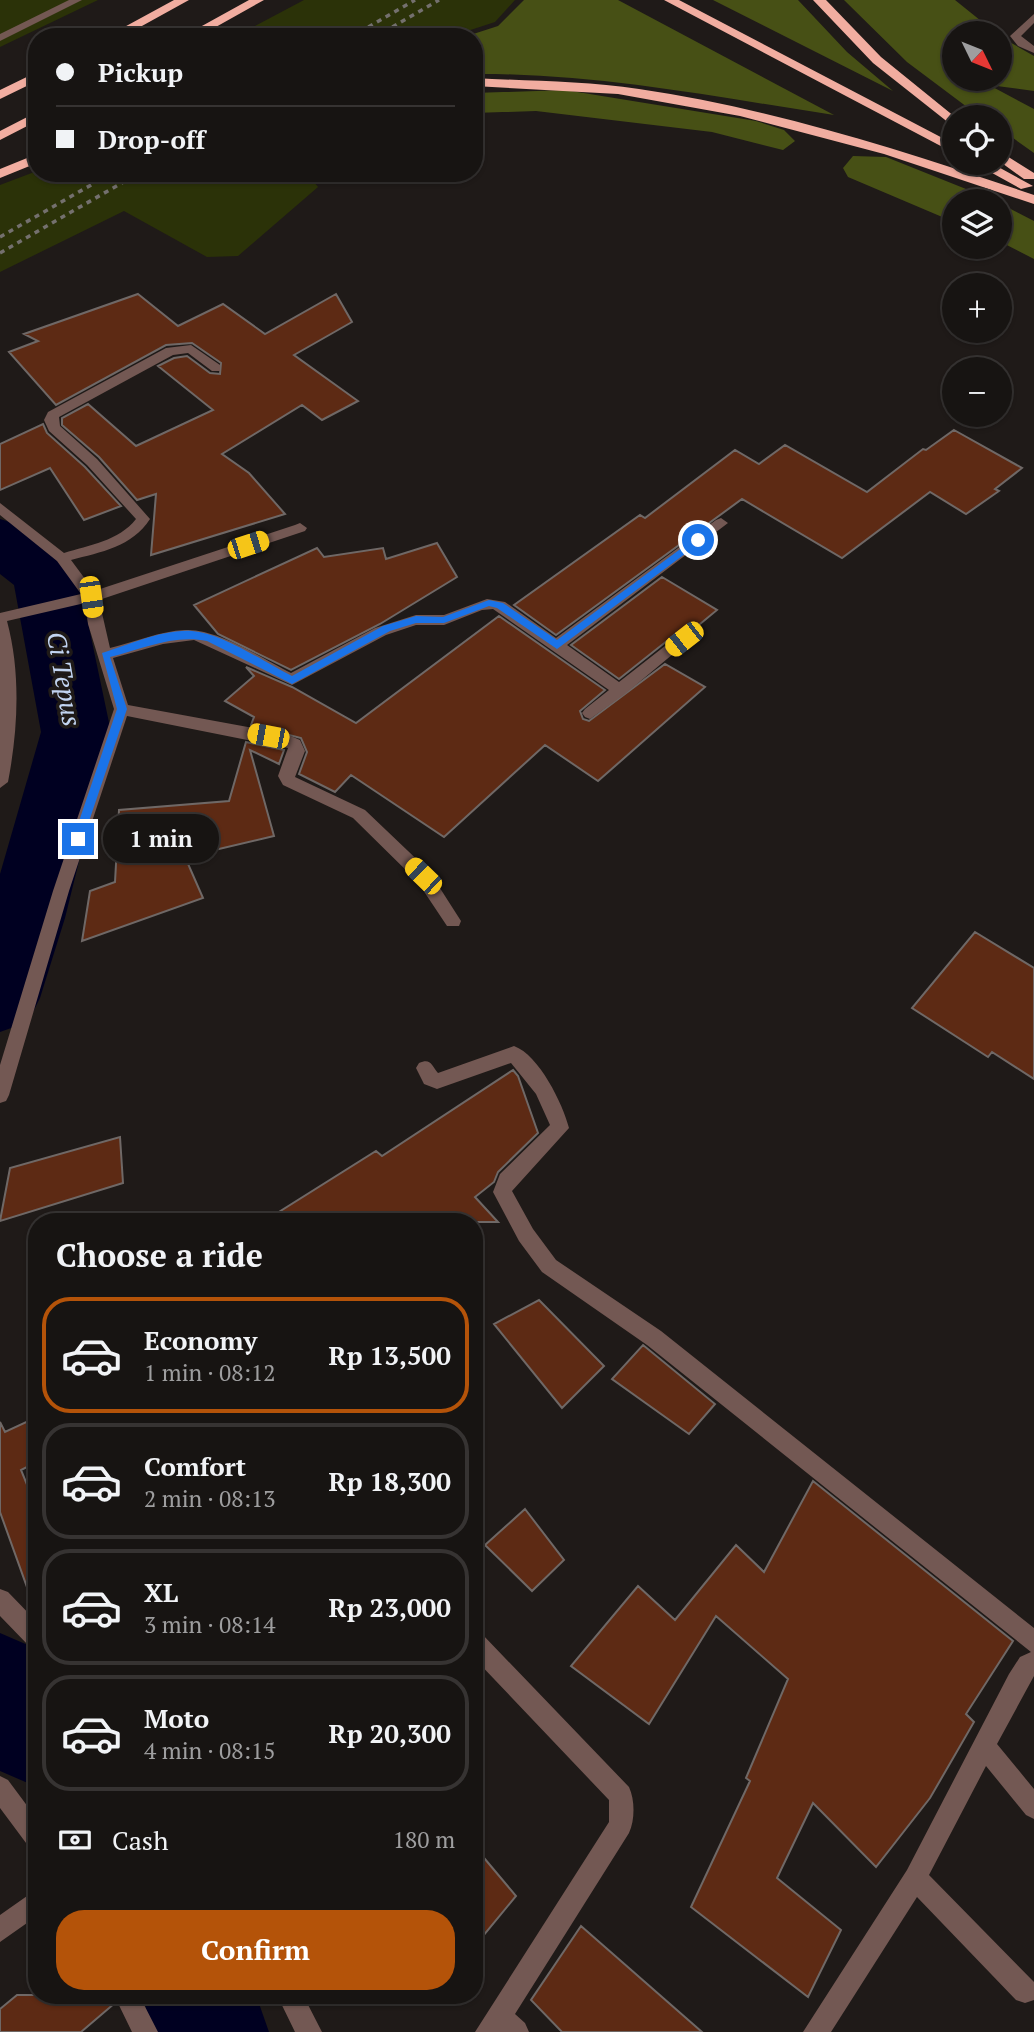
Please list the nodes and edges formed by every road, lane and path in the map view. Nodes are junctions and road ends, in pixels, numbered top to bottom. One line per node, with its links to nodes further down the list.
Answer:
1 (77, 0): 9 (street)
2 (183, 0): 7 (highway)
3 (258, 0): 8 (highway)
4 (670, 0): 17 (highway)
5 (819, 0): 14 (highway)
6 (1034, 17): 10 (street)
7 (129, 28)
8 (205, 28)
9 (0, 38)
10 (1034, 50)
11 (28, 81): 13 (highway)
12 (483, 82): 24 (highway)
13 (0, 95)
14 (942, 113)
15 (28, 121): 16 (highway)
16 (0, 136)
17 (942, 143)
18 (28, 162): 20 (highway)
19 (1012, 164): 22 (highway)
20 (0, 174)
21 (1005, 175): 23 (highway)
22 (1034, 179)
23 (1034, 190)
24 (1034, 201)
25 (216, 368): 29 (street)
26 (0, 508): 29 (street)
27 (721, 523): 33 (street)
28 (300, 528): 30 (street)
29 (62, 558): 30 (street)
30 (87, 598): 31 (street); 34 (street)
31 (1, 626): 38 (street)
32 (684, 639): 35 (street)
33 (557, 645): 34 (street); 35 (street)
34 (105, 655): 36 (street)
35 (620, 690): 37 (street)
36 (122, 709): 40 (street); 42 (street)
37 (590, 713)
38 (4, 752): 39 (street)
39 (0, 782)
40 (453, 921)
41 (425, 1068): 45 (street)
42 (0, 1095)
43 (0, 1600): 44 (street)
44 (28, 1628)
45 (1034, 1642)
46 (483, 1652): 58 (street)
47 (1034, 1662): 48 (street)
48 (984, 1746): 50 (street); 52 (street)
49 (0, 1788): 51 (street)
50 (1034, 1807)
51 (28, 1827)
52 (915, 1878): 55 (street); 61 (street)
53 (28, 1908): 54 (street)
54 (0, 1930)
55 (1026, 1991)
56 (131, 2004): 59 (street)
57 (294, 2004): 60 (street)
58 (501, 2027)
59 (145, 2032)
60 (309, 2032)
61 (816, 2032)

